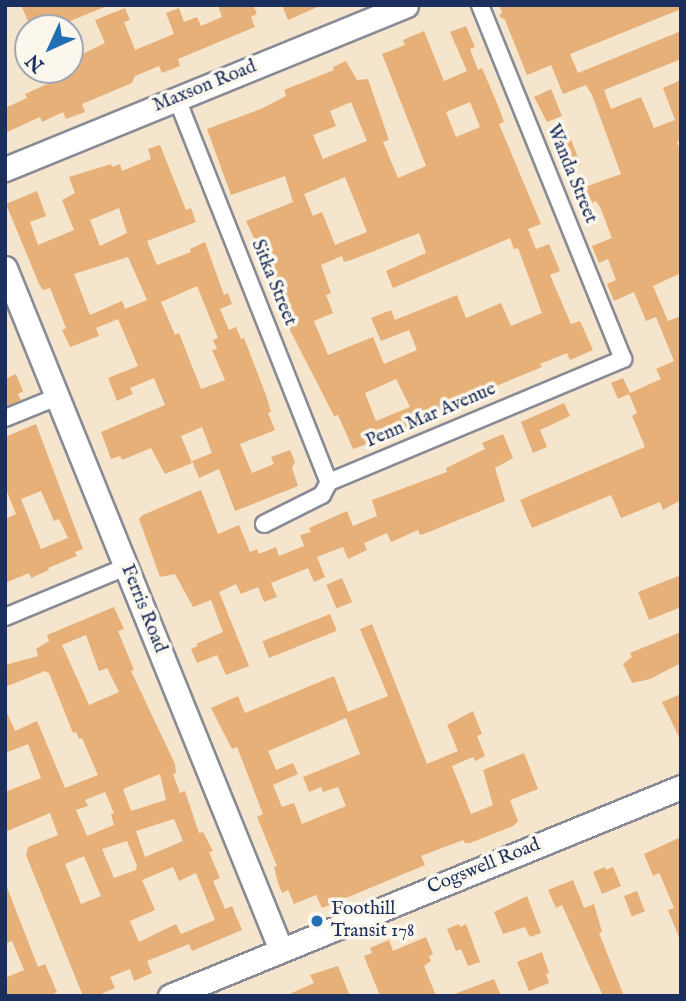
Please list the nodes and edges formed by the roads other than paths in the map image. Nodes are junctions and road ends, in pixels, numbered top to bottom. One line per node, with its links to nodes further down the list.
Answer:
1 (405, 5): 3 (street, Maxson Road)
2 (480, 5): 6 (street, Wanda Street)
3 (177, 99): 4 (street, Maxson Road); 9 (street, Sitka Street)
4 (5, 169)
5 (5, 268): 7 (street, Ferris Road)
6 (623, 359): 9 (street, Penn Mar Avenue)
7 (57, 397): 8 (street); 11 (street, Ferris Road)
8 (5, 418)
9 (330, 482): 10 (street, Penn Mar Avenue)
10 (264, 524)
11 (126, 567): 12 (street); 14 (street, Ferris Road)
12 (5, 617)
13 (681, 787): 14 (street, Cogswell Road)
14 (281, 950): 15 (street, Cogswell Road)
15 (180, 994)

